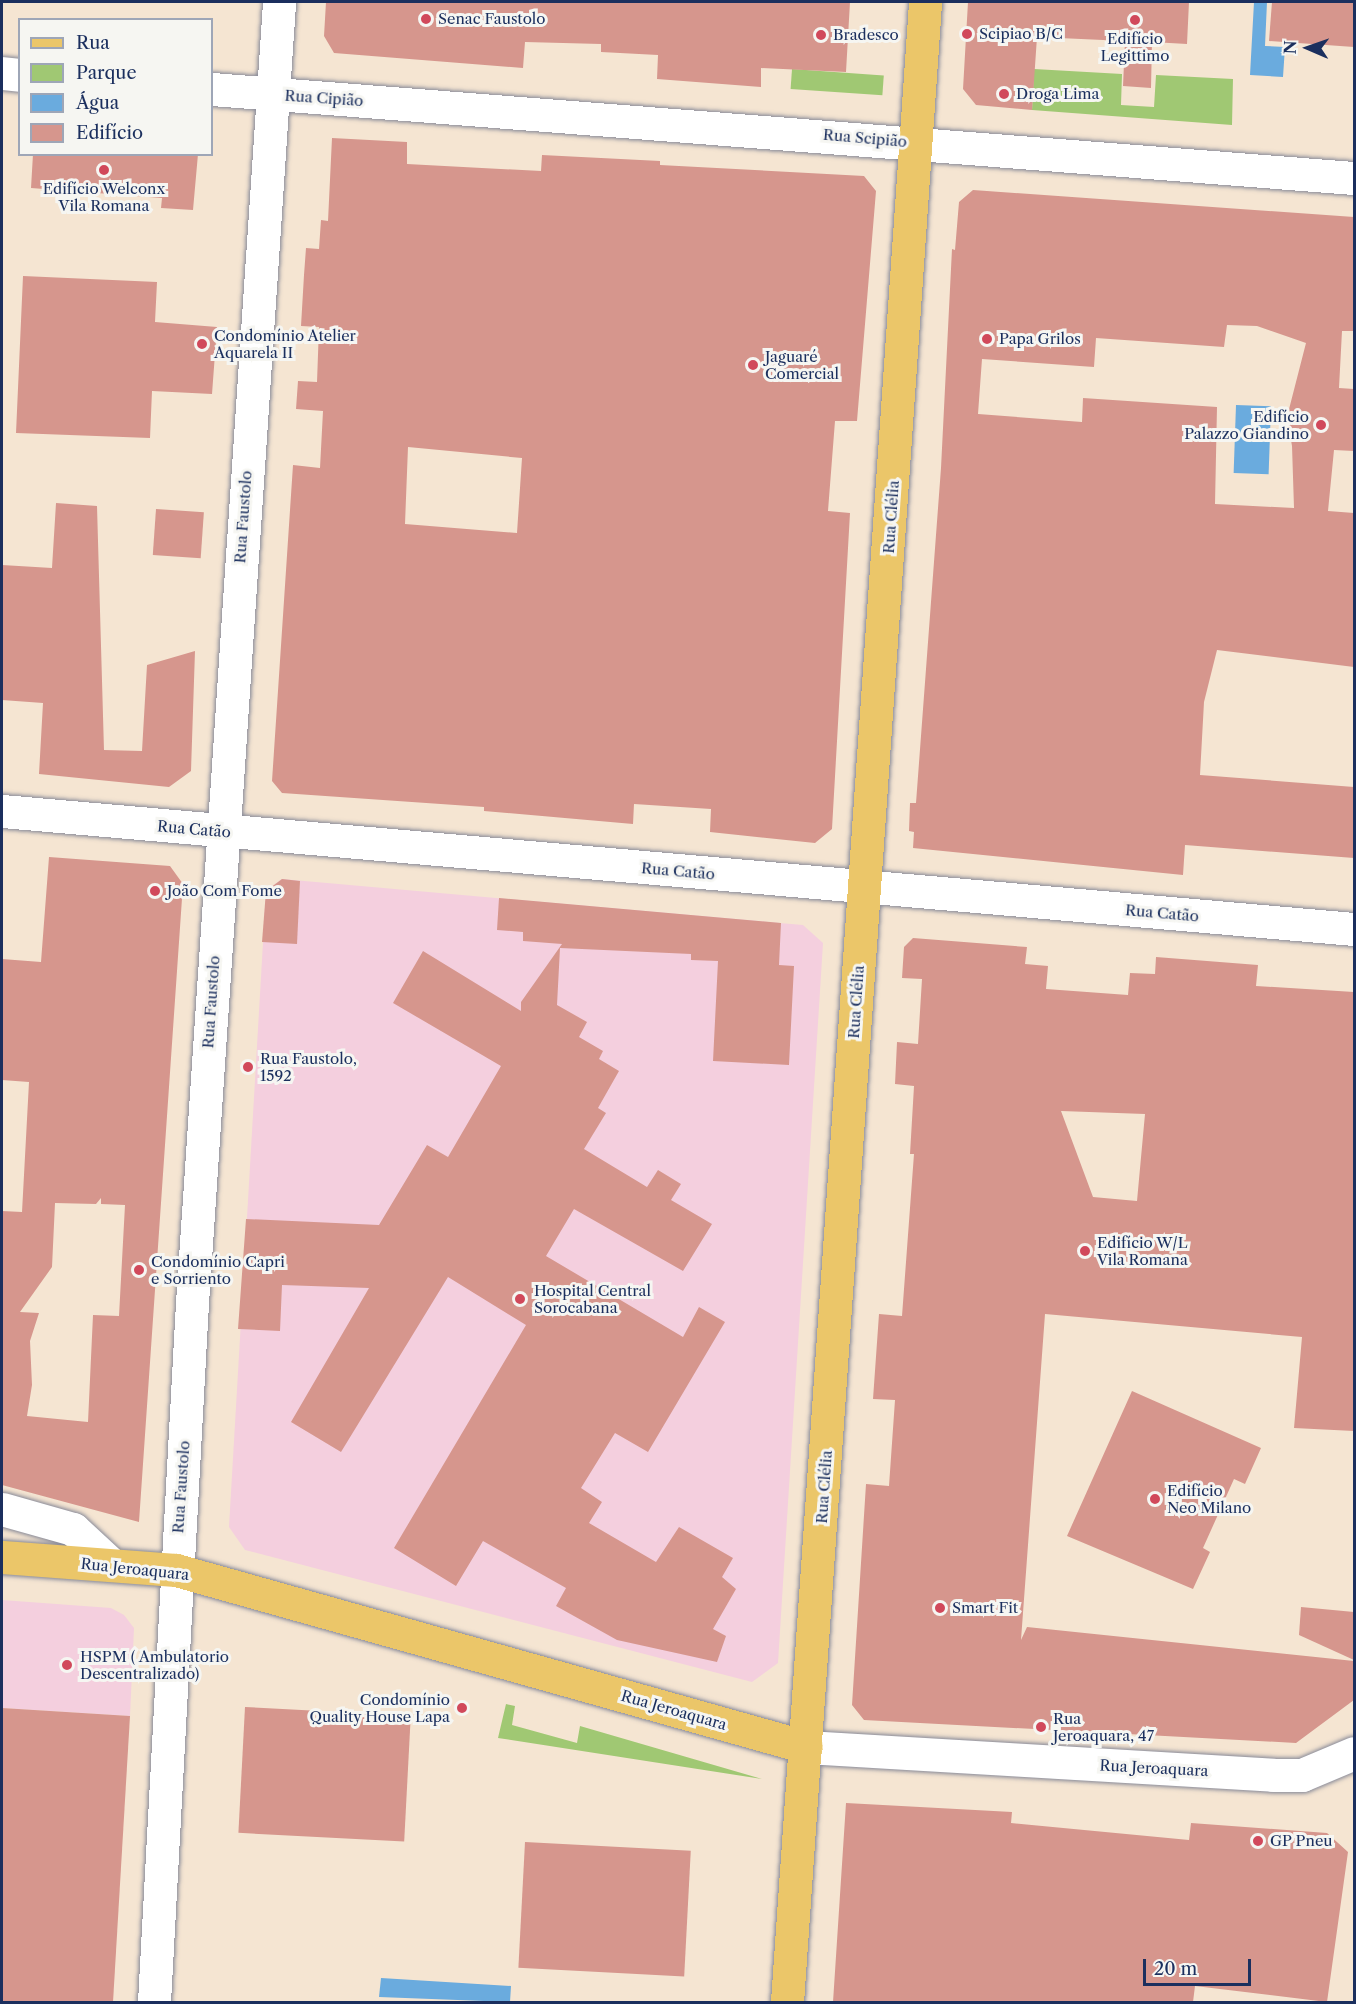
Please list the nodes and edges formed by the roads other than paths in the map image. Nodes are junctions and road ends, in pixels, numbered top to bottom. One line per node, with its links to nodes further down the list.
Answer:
1 (279, 2): 6 (street, Rua Faustolo)
2 (925, 2): 8 (main road, Rua Clélia)
3 (2, 73): 4 (street)
4 (18, 75)
5 (213, 89): 6 (street)
6 (273, 94): 7 (street, Rua Cipião); 11 (street, Rua Faustolo)
7 (375, 101): 8 (street, Rua Scipião)
8 (918, 142): 9 (street, Rua Scipião); 12 (main road, Rua Clélia)
9 (1354, 178)
10 (2, 811): 11 (street, Rua Catão)
11 (222, 832): 12 (street, Rua Catão); 17 (street, Rua Faustolo)
12 (864, 887): 13 (street, Rua Catão); 18 (main road, Rua Clélia)
13 (1354, 929)
14 (2, 1509): 16 (street)
15 (6, 1555): 16 (main road, Rua Jeroaquara)
16 (112, 1565): 17 (main road, Rua Jeroaquara)
17 (176, 1570): 18 (main road, Rua Jeroaquara); 20 (street, Rua Faustolo)
18 (806, 1748): 19 (street, Rua Jeroaquara); 21 (main road, Rua Clélia)
19 (1354, 1753)
20 (154, 2002)
21 (787, 2002)

